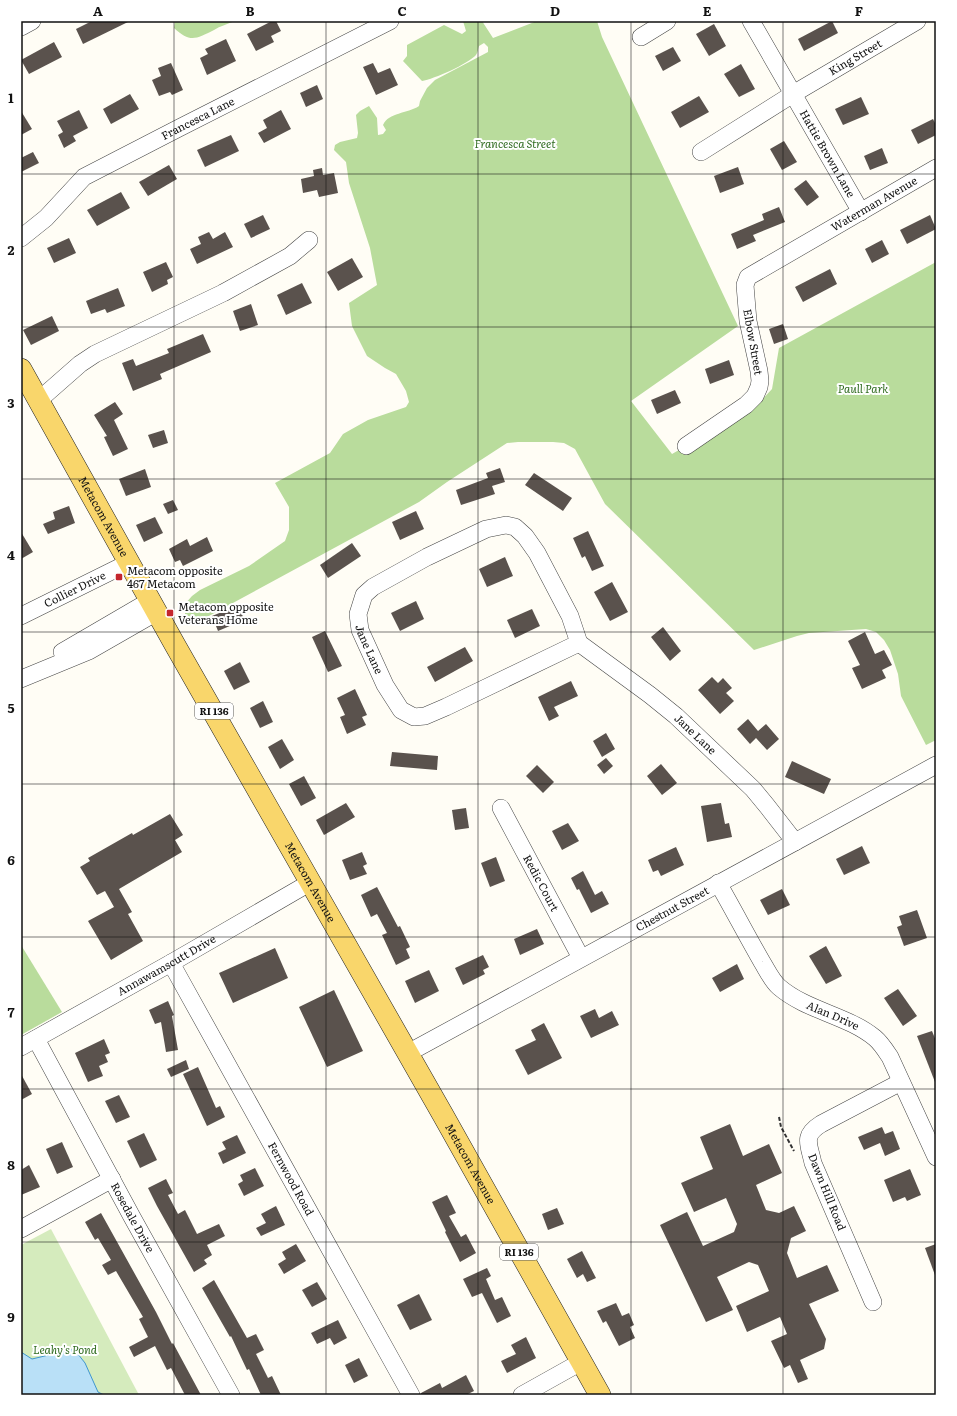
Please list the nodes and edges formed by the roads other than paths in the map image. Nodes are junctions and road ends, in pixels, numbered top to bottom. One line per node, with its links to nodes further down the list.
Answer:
1 (32, 21): 6 (street)
2 (390, 21): 12 (street, Francesca Lane)
3 (667, 21): 7 (street)
4 (751, 21): 8 (street, Hattie Brown Lane)
5 (917, 21): 8 (street, King Street)
6 (21, 27)
7 (641, 37)
8 (793, 94): 9 (street); 11 (street, Hattie Brown Lane)
9 (701, 152)
10 (936, 168): 11 (street, Waterman Avenue)
11 (861, 212): 14 (street, Waterman Avenue)
12 (21, 238)
13 (309, 240): 16 (street)
14 (812, 240): 17 (street, Elbow Street)
15 (21, 369): 16 (main road, Metacom Avenue / RI 136)
16 (39, 400): 18 (main road, Metacom Avenue / RI 136)
17 (686, 446)
18 (130, 562): 19 (main road, Metacom Avenue / RI 136); 20 (street, Collier Drive)
19 (154, 605): 22 (street); 23 (street); 27 (main road, Metacom Avenue / RI 136)
20 (21, 616)
21 (579, 643): 21 (street, Jane Lane); 26 (street, Jane Lane)
22 (21, 676)
23 (21, 680)
24 (936, 765): 26 (street, Chestnut Street)
25 (501, 808): 29 (street, Redic Court)
26 (795, 842): 28 (street, Chestnut Street)
27 (311, 882): 30 (street, Annawamscutt Drive); 33 (main road, Metacom Avenue / RI 136)
28 (718, 883): 29 (street, Chestnut Street); 34 (street, Alan Drive)
29 (581, 958): 33 (street, Chestnut Street)
30 (171, 963): 31 (street, Annawamscutt Drive); 41 (street, Fernwood Road)
31 (36, 1039): 32 (street, Annawamscutt Drive); 36 (street, Rosedale Drive)
32 (21, 1047)
33 (408, 1053): 39 (main road, Metacom Avenue / RI 136)
34 (901, 1082): 35 (street, Alan Drive); 38 (street, Dawn Hill Road)
35 (936, 1157)
36 (112, 1179): 37 (street); 40 (street, Rosedale Drive)
37 (21, 1228)
38 (873, 1302)
39 (581, 1362): 42 (street); 43 (main road, Metacom Avenue / RI 136)
40 (231, 1395)
41 (411, 1395)
42 (522, 1395)
43 (600, 1395)

